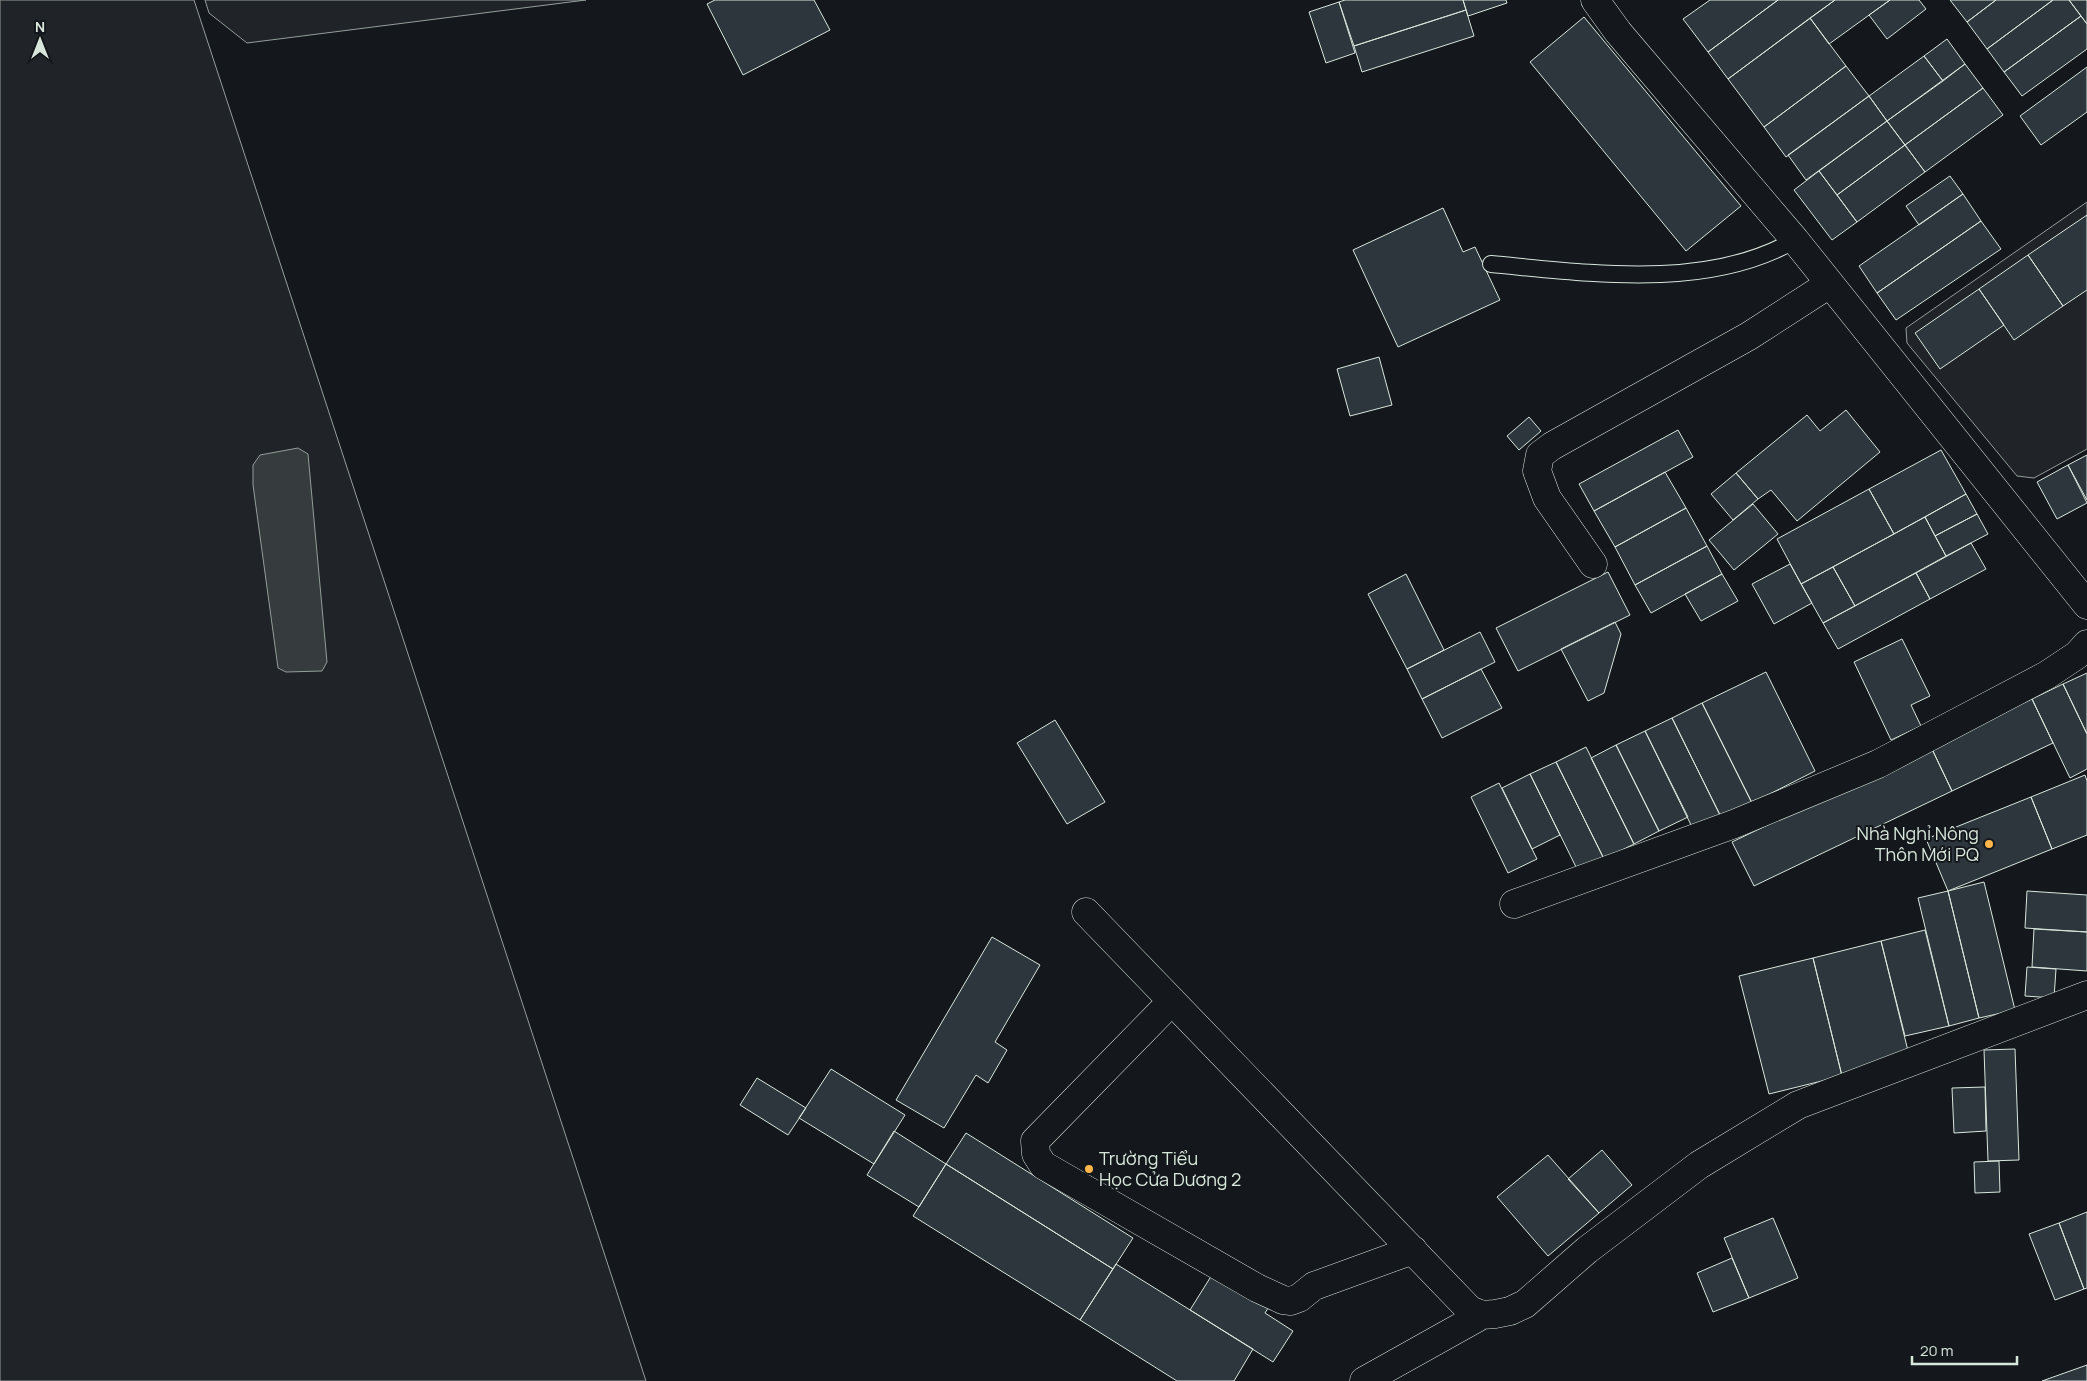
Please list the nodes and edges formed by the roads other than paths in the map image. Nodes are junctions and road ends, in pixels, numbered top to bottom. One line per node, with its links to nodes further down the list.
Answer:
1 (1595, 0): 2 (street)
2 (1795, 240): 3 (lane); 4 (street)
3 (1491, 264)
4 (1828, 285): 5 (street); 6 (street)
5 (1593, 564)
6 (2087, 605)
7 (2087, 644): 8 (street)
8 (1514, 904)
9 (1086, 912): 11 (street)
10 (2087, 995): 13 (street)
11 (1172, 1001): 12 (street); 12 (street)
12 (1413, 1250): 13 (street)
13 (1482, 1315): 14 (street)
14 (1364, 1381)

